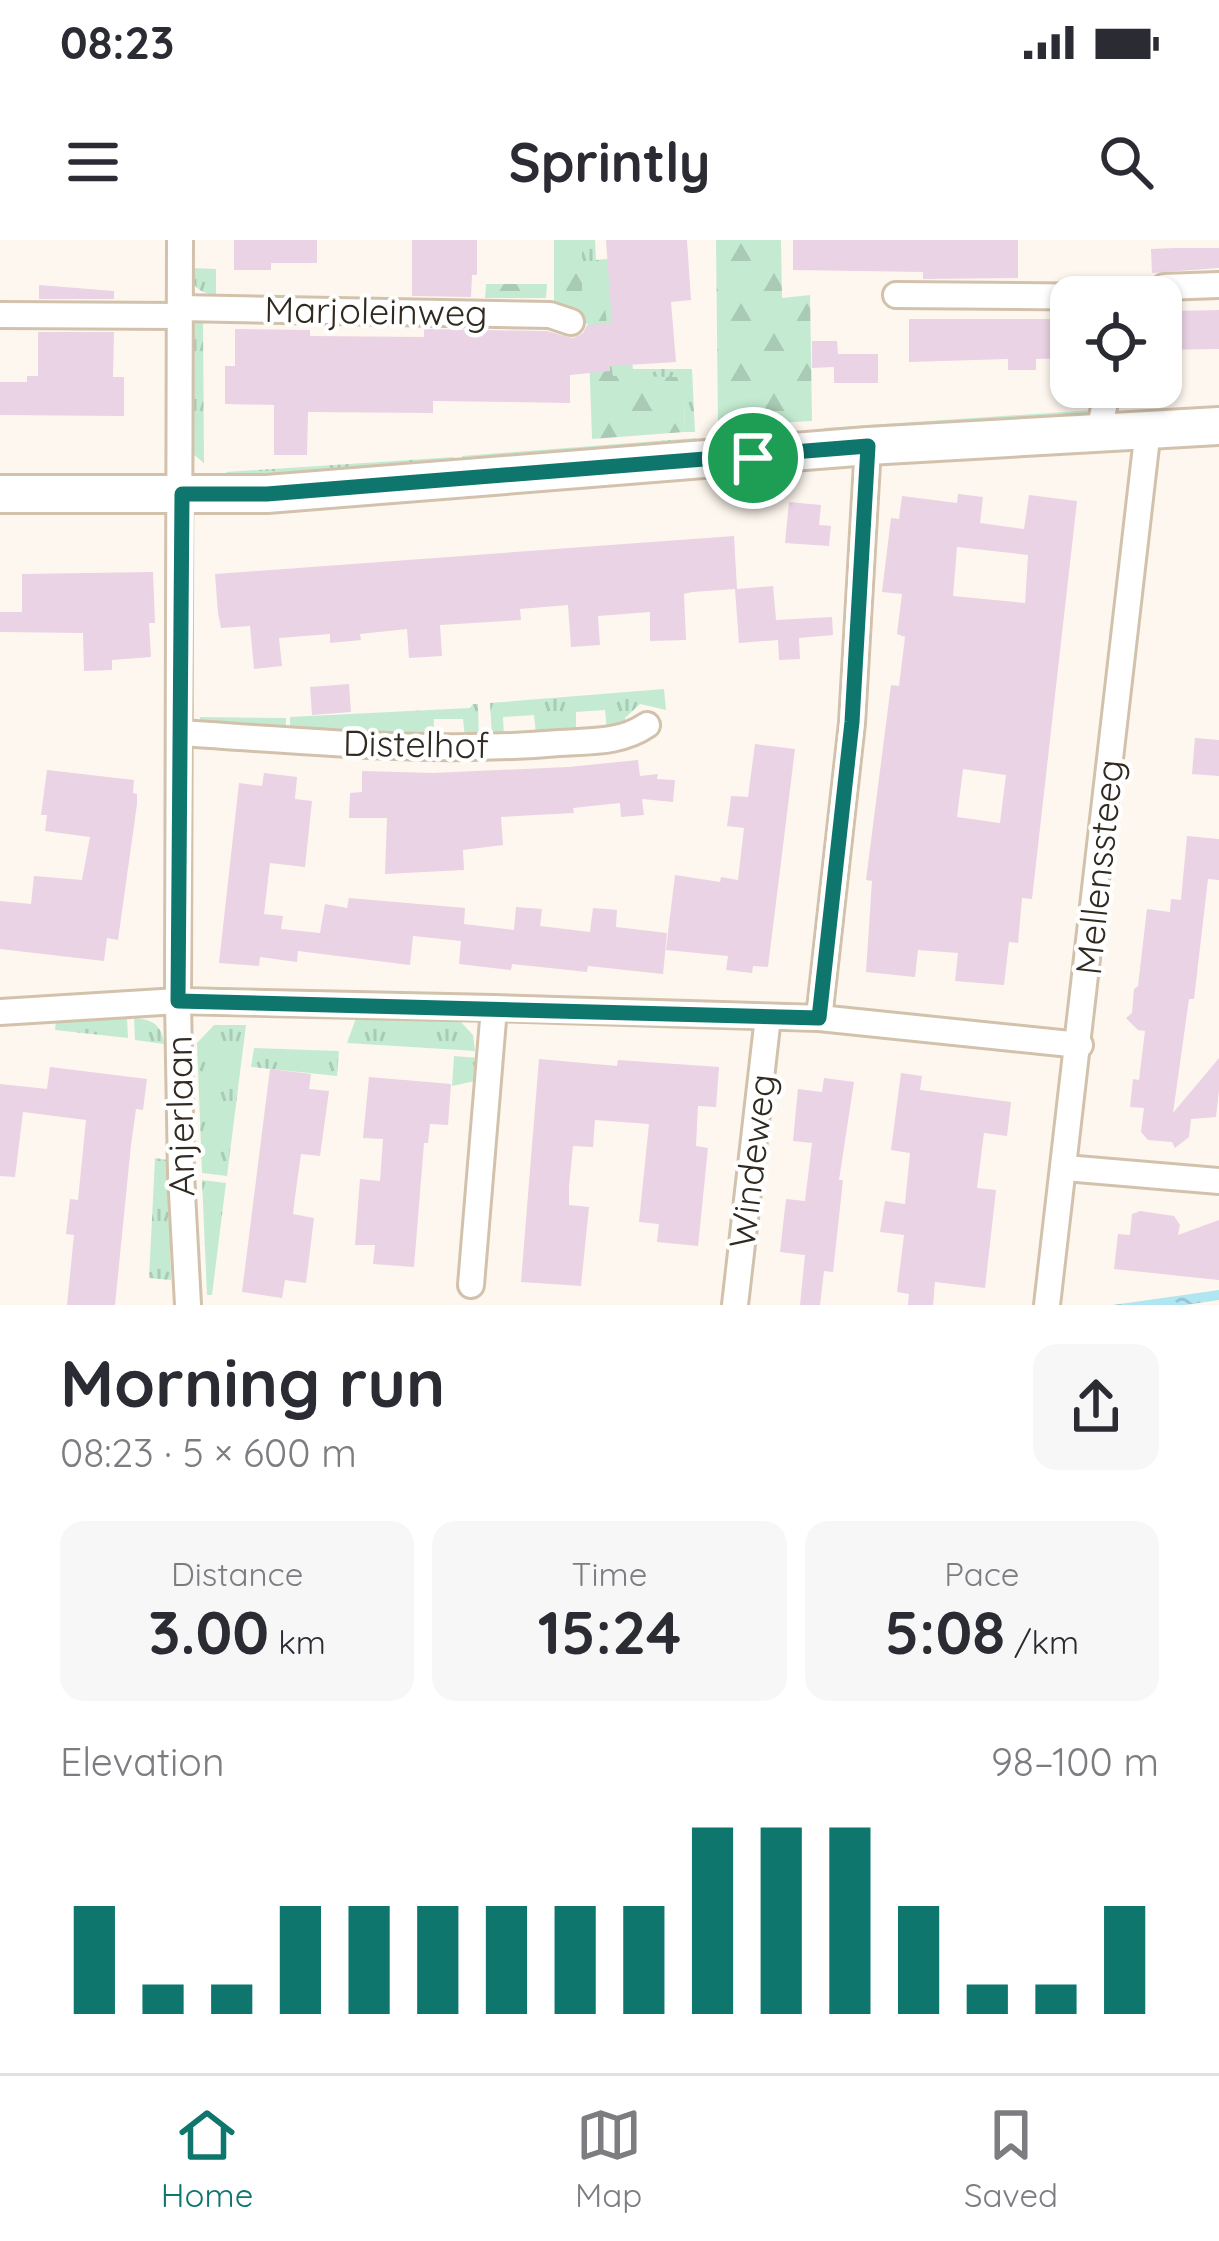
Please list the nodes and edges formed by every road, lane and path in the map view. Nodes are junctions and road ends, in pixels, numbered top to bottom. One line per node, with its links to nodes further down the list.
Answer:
1 (180, 240): 6 (street, Anjerlaan)
2 (1219, 285): 3 (street)
3 (1182, 286)
4 (896, 295): 5 (street)
5 (1050, 296)
6 (179, 312): 7 (street, Marjoleinweg); 8 (street, Marjoleinweg); 15 (street, Anjerlaan)
7 (0, 315)
8 (572, 322)
9 (1104, 408): 12 (street)
10 (1219, 426): 11 (street)
11 (1148, 429): 12 (street); 23 (street, Mellenssteeg)
12 (1099, 432): 13 (street)
13 (868, 446): 15 (street); 22 (street)
14 (0, 494): 15 (street)
15 (182, 494): 17 (street, Anjerlaan)
16 (647, 725): 17 (street, Distelhof)
17 (180, 733): 18 (street, Anjerlaan)
18 (178, 1001): 19 (street); 20 (street); 28 (street, Anjerlaan)
19 (494, 1008): 21 (street); 26 (street)
20 (0, 1012)
21 (768, 1017): 22 (street); 27 (street, Windeweg)
22 (819, 1018): 23 (street)
23 (1080, 1045): 24 (street, Mellenssteeg)
24 (1064, 1168): 25 (street); 29 (street, Mellenssteeg)
25 (1219, 1180)
26 (471, 1285)
27 (735, 1303)
28 (188, 1305)
29 (1047, 1305)

